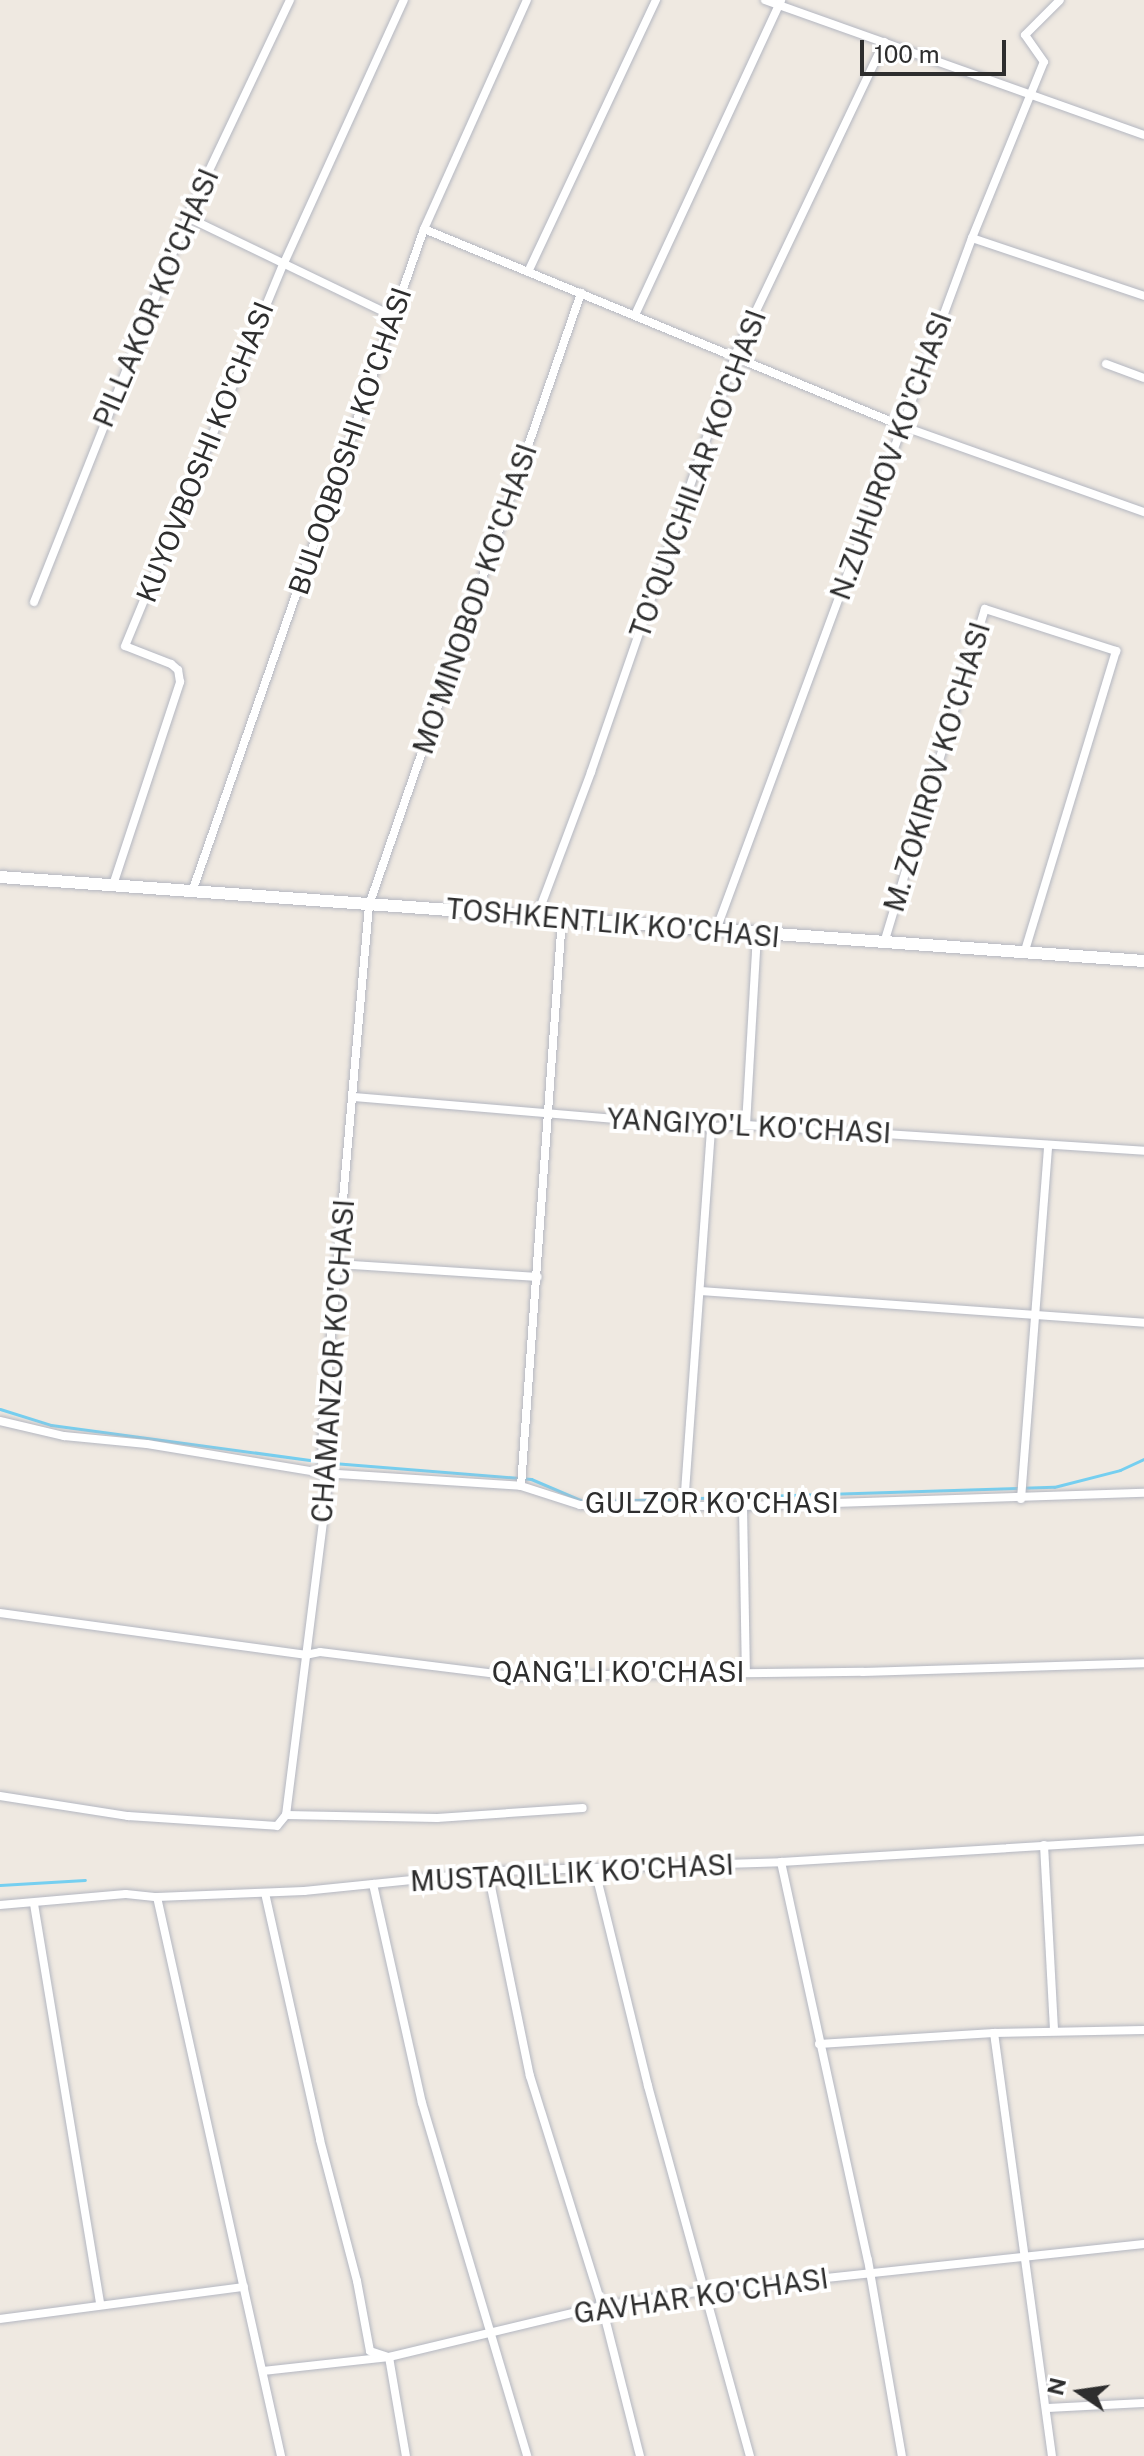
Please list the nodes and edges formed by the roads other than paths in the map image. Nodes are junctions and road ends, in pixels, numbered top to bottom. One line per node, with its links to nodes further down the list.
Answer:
1 (290, 0): 11 (street, PILLAKOR KO'CHASI)
2 (404, 0): 14 (street, KUYOVBOSHI KO'CHASI)
3 (527, 0): 12 (street, BULOQBOSHI KO'CHASI)
4 (656, 0): 15 (street)
5 (765, 0): 7 (street)
6 (1060, 0): 9 (street, N.ZUHUROV KO'CHASI)
7 (780, 2): 8 (street); 18 (street)
8 (884, 42): 9 (street); 20 (street, TO'QUVCHILAR KO'CHASI)
9 (1029, 94): 10 (street); 13 (street, N.ZUHUROV KO'CHASI)
10 (1144, 135)
11 (187, 217): 14 (street); 25 (street, PILLAKOR KO'CHASI)
12 (424, 229): 15 (street); 19 (street, BULOQBOSHI KO'CHASI)
13 (972, 238): 17 (street); 23 (street, N.ZUHUROV KO'CHASI)
14 (284, 263): 19 (street); 27 (street, KUYOVBOSHI KO'CHASI)
15 (528, 272): 16 (street)
16 (581, 293): 18 (street); 29 (street, MO'MINOBOD KO'CHASI)
17 (1144, 296)
18 (635, 315): 20 (street)
19 (393, 316): 28 (street, BULOQBOSHI KO'CHASI)
20 (735, 355): 23 (street); 30 (street, TO'QUVCHILAR KO'CHASI)
21 (1106, 364): 22 (street)
22 (1144, 378)
23 (902, 426): 24 (street); 32 (street, N.ZUHUROV KO'CHASI)
24 (1144, 512)
25 (34, 602)
26 (0, 877): 27 (main road, TOSHKENTLIK KO'CHASI)
27 (113, 885): 28 (main road, TOSHKENTLIK KO'CHASI)
28 (193, 889): 29 (main road, TOSHKENTLIK KO'CHASI)
29 (369, 905): 30 (main road, TOSHKENTLIK KO'CHASI); 37 (street, CHAMANZOR KO'CHASI)
30 (537, 916): 31 (main road, TOSHKENTLIK KO'CHASI)
31 (562, 918): 32 (main road, TOSHKENTLIK KO'CHASI); 38 (street)
32 (716, 930): 33 (main road, TOSHKENTLIK KO'CHASI)
33 (757, 935): 34 (main road, TOSHKENTLIK KO'CHASI); 39 (street)
34 (884, 944): 35 (main road, TOSHKENTLIK KO'CHASI); 35 (street, M. ZOKIROV KO'CHASI)
35 (1024, 953): 36 (main road, TOSHKENTLIK KO'CHASI)
36 (1144, 961)
37 (354, 1097): 38 (street, YANGIYO'L KO'CHASI); 43 (street, CHAMANZOR KO'CHASI)
38 (549, 1114): 40 (street, YANGIYO'L KO'CHASI); 44 (street)
39 (746, 1125): 40 (street, YANGIYO'L KO'CHASI); 41 (street, YANGIYO'L KO'CHASI)
40 (711, 1127): 45 (street)
41 (1048, 1145): 42 (street, YANGIYO'L KO'CHASI); 46 (street)
42 (1144, 1151)
43 (337, 1264): 44 (street); 49 (street, CHAMANZOR KO'CHASI)
44 (538, 1277): 50 (street)
45 (701, 1291): 46 (street); 53 (street)
46 (1035, 1314): 47 (street); 52 (street)
47 (1144, 1323)
48 (0, 1421): 49 (street, GULZOR KO'CHASI)
49 (322, 1473): 50 (street, GULZOR KO'CHASI); 56 (street, CHAMANZOR KO'CHASI)
50 (521, 1486): 53 (street, GULZOR KO'CHASI)
51 (1144, 1493): 52 (street, GULZOR KO'CHASI)
52 (1021, 1499): 54 (street, GULZOR KO'CHASI)
53 (684, 1506): 54 (street, GULZOR KO'CHASI)
54 (743, 1506): 58 (street)
55 (0, 1613): 56 (street, QANG'LI KO'CHASI)
56 (305, 1655): 58 (street, QANG'LI KO'CHASI); 61 (street, CHAMANZOR KO'CHASI)
57 (1144, 1663): 58 (street, QANG'LI KO'CHASI)
58 (746, 1672)
59 (0, 1796): 61 (street)
60 (583, 1808): 61 (street)
61 (286, 1815)
62 (1144, 1840): 63 (street, MUSTAQILLIK KO'CHASI)
63 (1044, 1845): 64 (street, MUSTAQILLIK KO'CHASI); 73 (street)
64 (781, 1862): 65 (street, MUSTAQILLIK KO'CHASI); 75 (street)
65 (595, 1870): 66 (street, MUSTAQILLIK KO'CHASI); 80 (street)
66 (488, 1872): 67 (street, MUSTAQILLIK KO'CHASI); 82 (street)
67 (373, 1884): 68 (street, MUSTAQILLIK KO'CHASI); 84 (street)
68 (265, 1893): 69 (street, MUSTAQILLIK KO'CHASI); 85 (street)
69 (157, 1897): 70 (street, MUSTAQILLIK KO'CHASI); 79 (street)
70 (34, 1904): 71 (street, MUSTAQILLIK KO'CHASI); 81 (street)
71 (0, 1905)
72 (1144, 2030): 73 (street)
73 (1054, 2031): 74 (street)
74 (994, 2033): 75 (street); 77 (street)
75 (819, 2044): 78 (street)
76 (1144, 2244): 77 (street, GAVHAR KO'CHASI)
77 (1024, 2255): 78 (street, GAVHAR KO'CHASI); 88 (street)
78 (870, 2273): 80 (street, GAVHAR KO'CHASI); 94 (street)
79 (244, 2287): 81 (street); 86 (street)
80 (704, 2291): 82 (street, GAVHAR KO'CHASI); 93 (street)
81 (100, 2304): 83 (street)
82 (602, 2306): 84 (street, GAVHAR KO'CHASI); 92 (street)
83 (0, 2319)
84 (492, 2334): 85 (street, GAVHAR KO'CHASI); 91 (street)
85 (389, 2357): 86 (street, GAVHAR KO'CHASI); 90 (street)
86 (263, 2371): 89 (street)
87 (1144, 2403): 88 (street)
88 (1047, 2408): 95 (street)
89 (281, 2456)
90 (406, 2456)
91 (527, 2456)
92 (640, 2456)
93 (750, 2456)
94 (902, 2456)
95 (1052, 2456)

